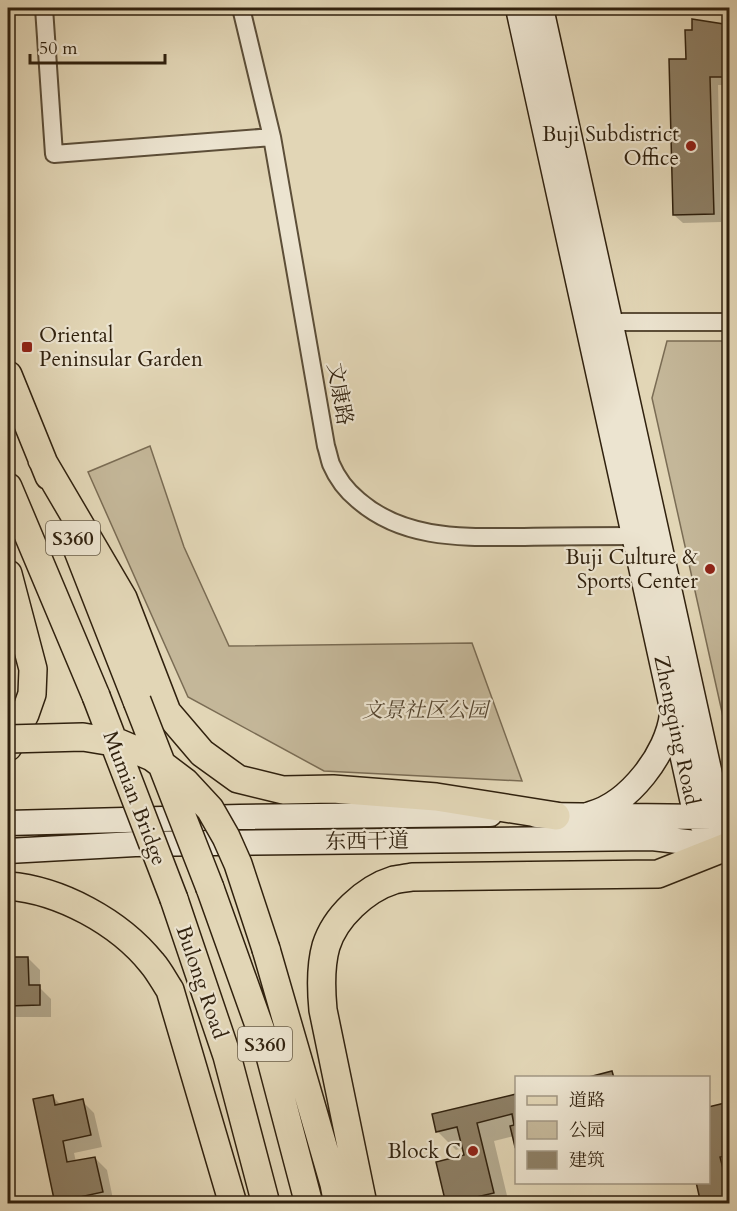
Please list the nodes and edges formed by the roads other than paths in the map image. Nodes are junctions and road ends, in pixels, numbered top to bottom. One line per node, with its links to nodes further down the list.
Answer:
1 (44, 8): 5 (street)
2 (241, 8): 5 (street, 文康路)
3 (518, 8): 6 (street, Zhengqing Road)
4 (541, 8): 6 (street, Zhengqing Road)
5 (272, 137): 11 (street, 文康路)
6 (599, 322): 7 (street); 11 (street, Zhengqing Road); 19 (street, Zhengqing Road)
7 (729, 322)
8 (8, 375): 9 (main road, S360)
9 (42, 460): 16 (main road); 24 (main road, Mumian Bridge / S360, bridge)
10 (8, 487): 25 (main road, Mumian Bridge / S360, bridge)
11 (634, 536): 13 (street, Zhengqing Road)
12 (8, 574): 15 (main road)
13 (672, 708): 17 (street); 18 (street, Zhengqing Road)
14 (8, 739): 29 (main road, bridge)
15 (8, 747)
16 (556, 816): 17 (street, 东西干道); 20 (street, 东西干道)
17 (586, 816): 18 (street, 东西干道)
18 (696, 817): 19 (street, 东西干道); 22 (street, Zhengqing Road)
19 (725, 817): 22 (street, Zhengqing Road)
20 (8, 823)
21 (8, 851): 22 (street, 东西干道)
22 (728, 852): 30 (main road)
23 (8, 885): 26 (main road)
24 (210, 888): 28 (main road, Bulong Road / S360)
25 (174, 899): 27 (main road, Bulong Road / S360)
26 (233, 1203)
27 (266, 1203)
28 (309, 1203)
29 (338, 1203)
30 (363, 1203)

